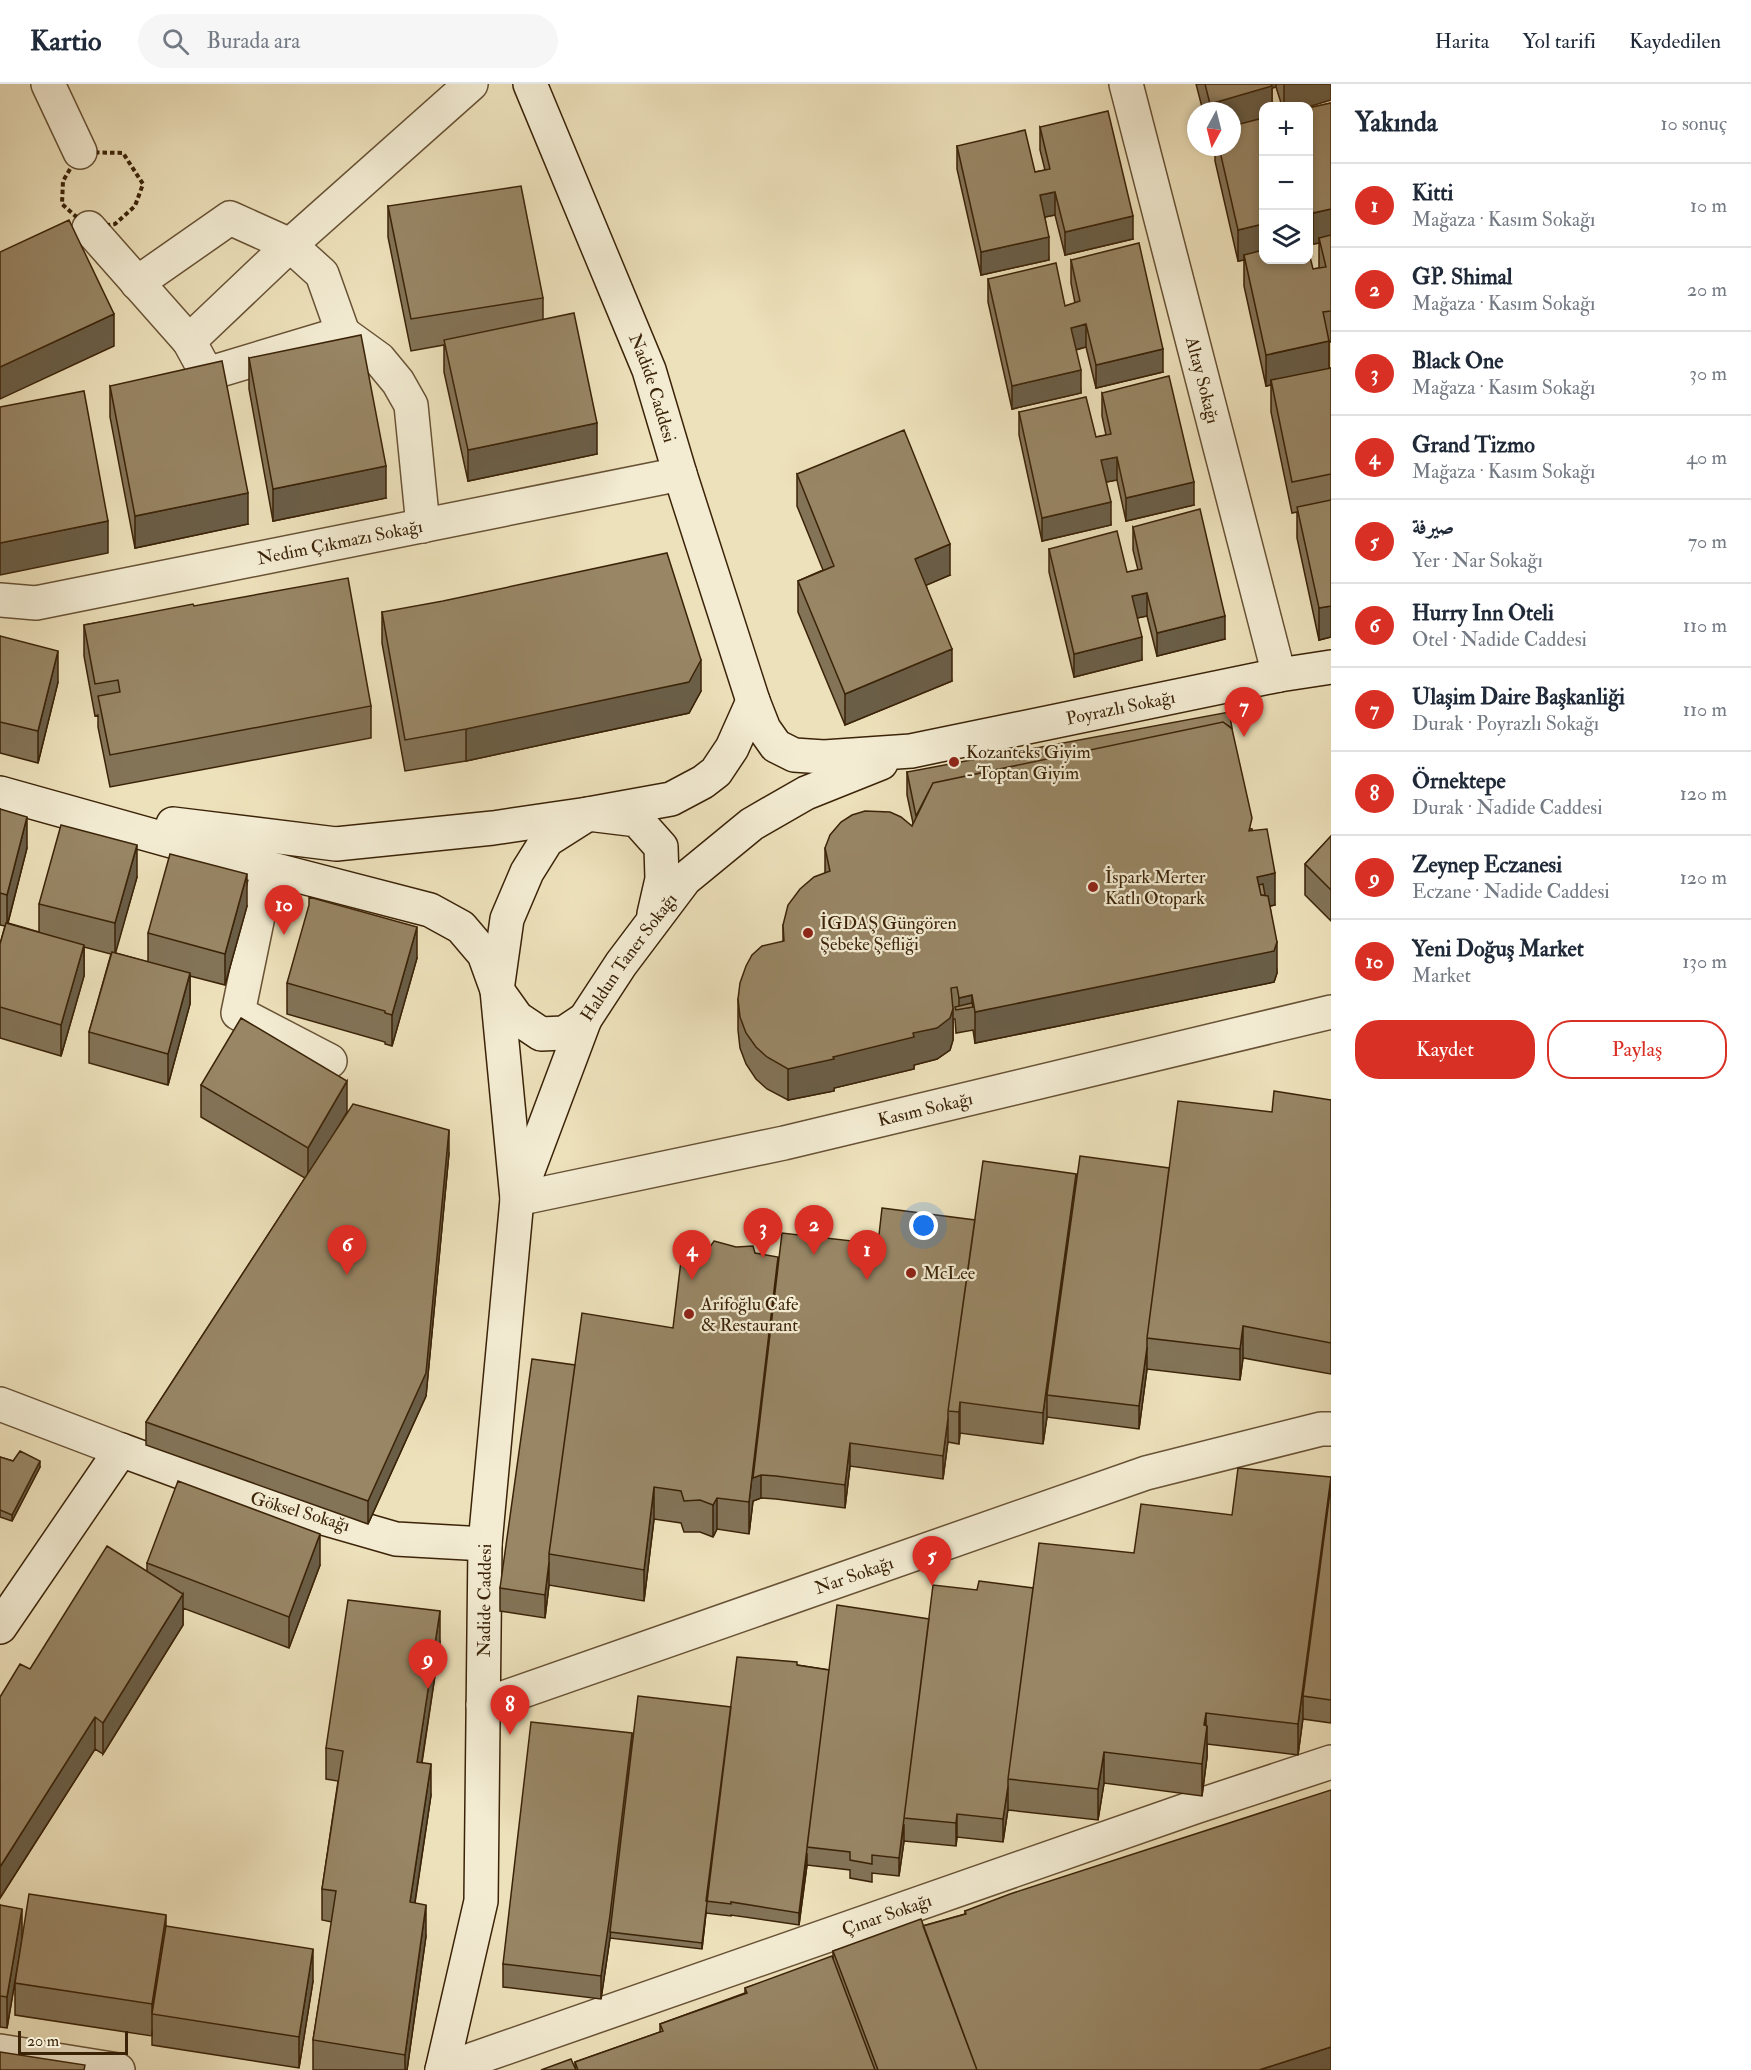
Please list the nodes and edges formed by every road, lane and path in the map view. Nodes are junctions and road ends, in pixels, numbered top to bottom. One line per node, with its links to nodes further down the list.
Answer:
1 (48, 84): 5 (street)
2 (471, 84): 7 (street)
3 (530, 84): 11 (street, Nadide Caddesi)
4 (1126, 84): 15 (street, Altay Sokağı)
5 (80, 152): 6 (path); 6 (path)
6 (89, 228): 8 (street)
7 (290, 245): 8 (street); 9 (street); 10 (street)
8 (137, 283): 10 (street)
9 (343, 333): 10 (street); 12 (street)
10 (189, 341)
11 (680, 474): 12 (street, Nedim Çıkmazı Sokağı); 16 (street, Nadide Caddesi)
12 (423, 526): 13 (street, Nedim Çıkmazı Sokağı)
13 (0, 600)
14 (1331, 666): 15 (street, Poyrazlı Sokağı)
15 (1279, 675): 17 (street, Poyrazlı Sokağı)
16 (753, 701): 17 (street, Nadide Caddesi); 20 (street)
17 (911, 751): 22 (street, Haldun Taner Sokağı)
18 (0, 777): 20 (street)
19 (0, 793): 21 (street, Haldun Taner Sokağı)
20 (588, 814): 22 (street); 23 (street)
21 (268, 868): 23 (street, Haldun Taner Sokağı); 26 (street)
22 (653, 922): 25 (street, Haldun Taner Sokağı)
23 (497, 990): 25 (street, Haldun Taner Sokağı); 27 (street)
24 (1331, 1012): 27 (street, Kasım Sokağı)
25 (585, 1019): 27 (street)
26 (330, 1061)
27 (517, 1199): 31 (street, Nadide Caddesi)
28 (0, 1404): 30 (street, Göksel Sokağı)
29 (1331, 1429): 33 (street, Nar Sokağı)
30 (121, 1450): 31 (street, Göksel Sokağı); 32 (street)
31 (485, 1544): 33 (street, Nadide Caddesi)
32 (0, 1627)
33 (483, 1706): 37 (street, Nadide Caddesi)
34 (1331, 1762): 37 (street, Çınar Sokağı)
35 (0, 2051): 36 (street)
36 (118, 2070)
37 (442, 2070)

